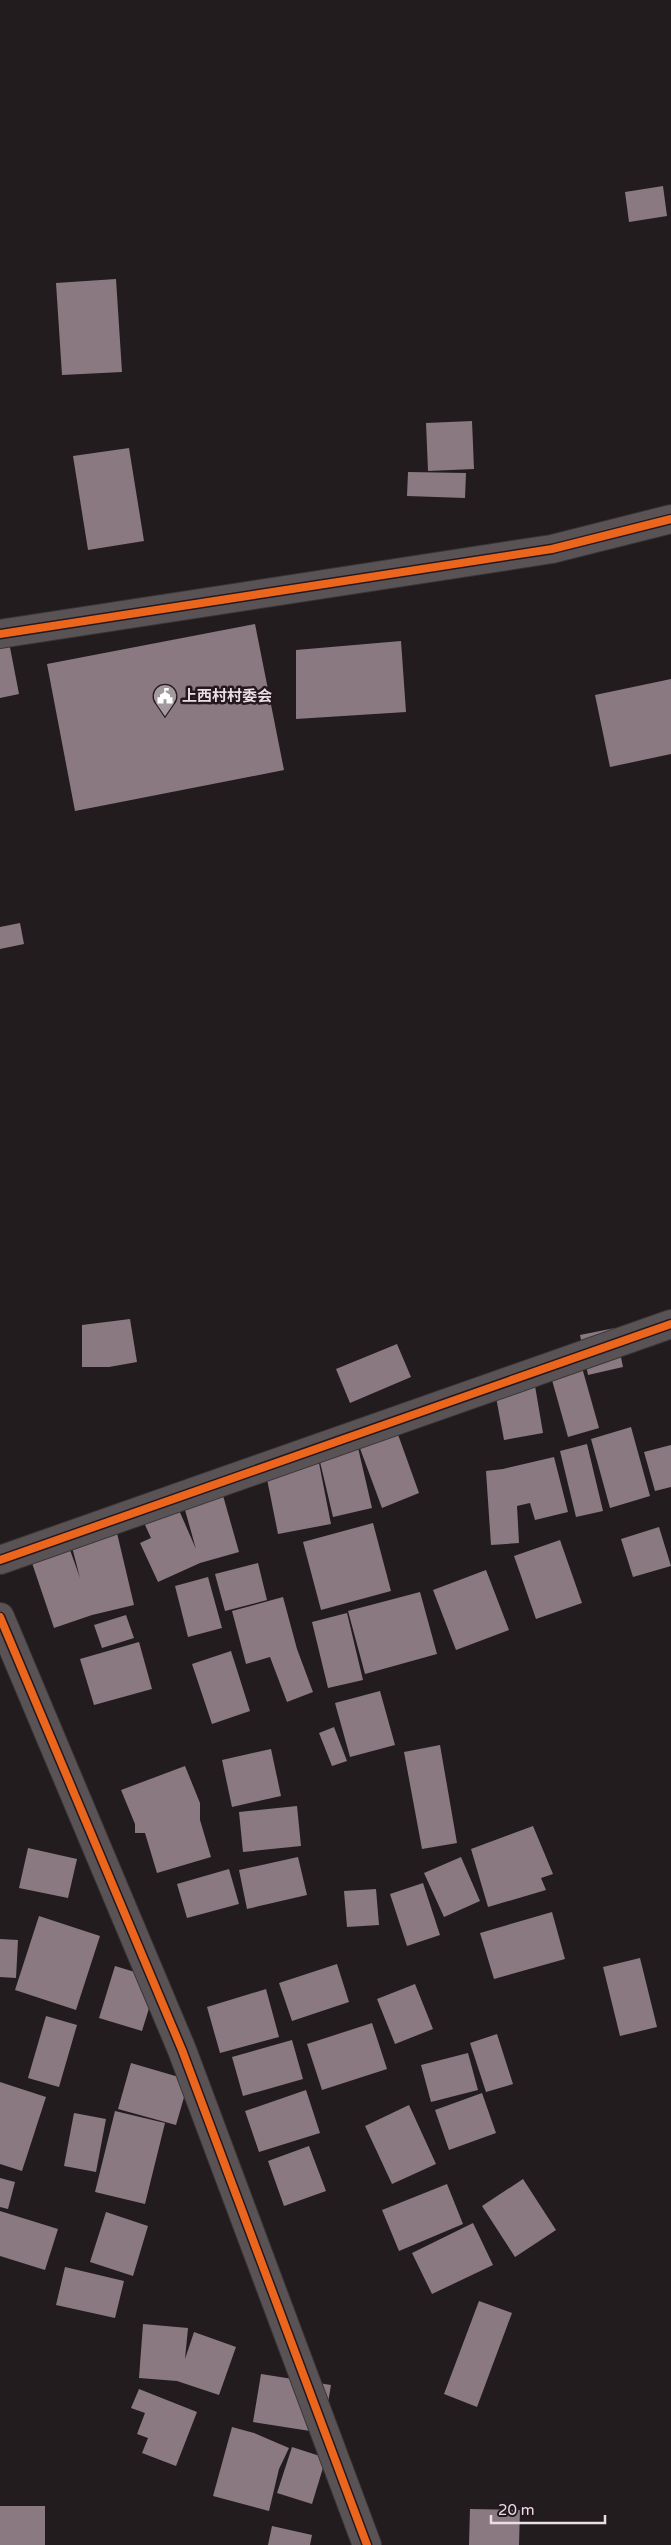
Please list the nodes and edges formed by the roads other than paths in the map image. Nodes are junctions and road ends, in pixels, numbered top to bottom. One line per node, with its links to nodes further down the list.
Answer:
1 (671, 519): 2 (street)
2 (0, 634)
3 (671, 1324): 4 (street)
4 (0, 1560)
5 (0, 1617): 6 (street)
6 (367, 2545)

